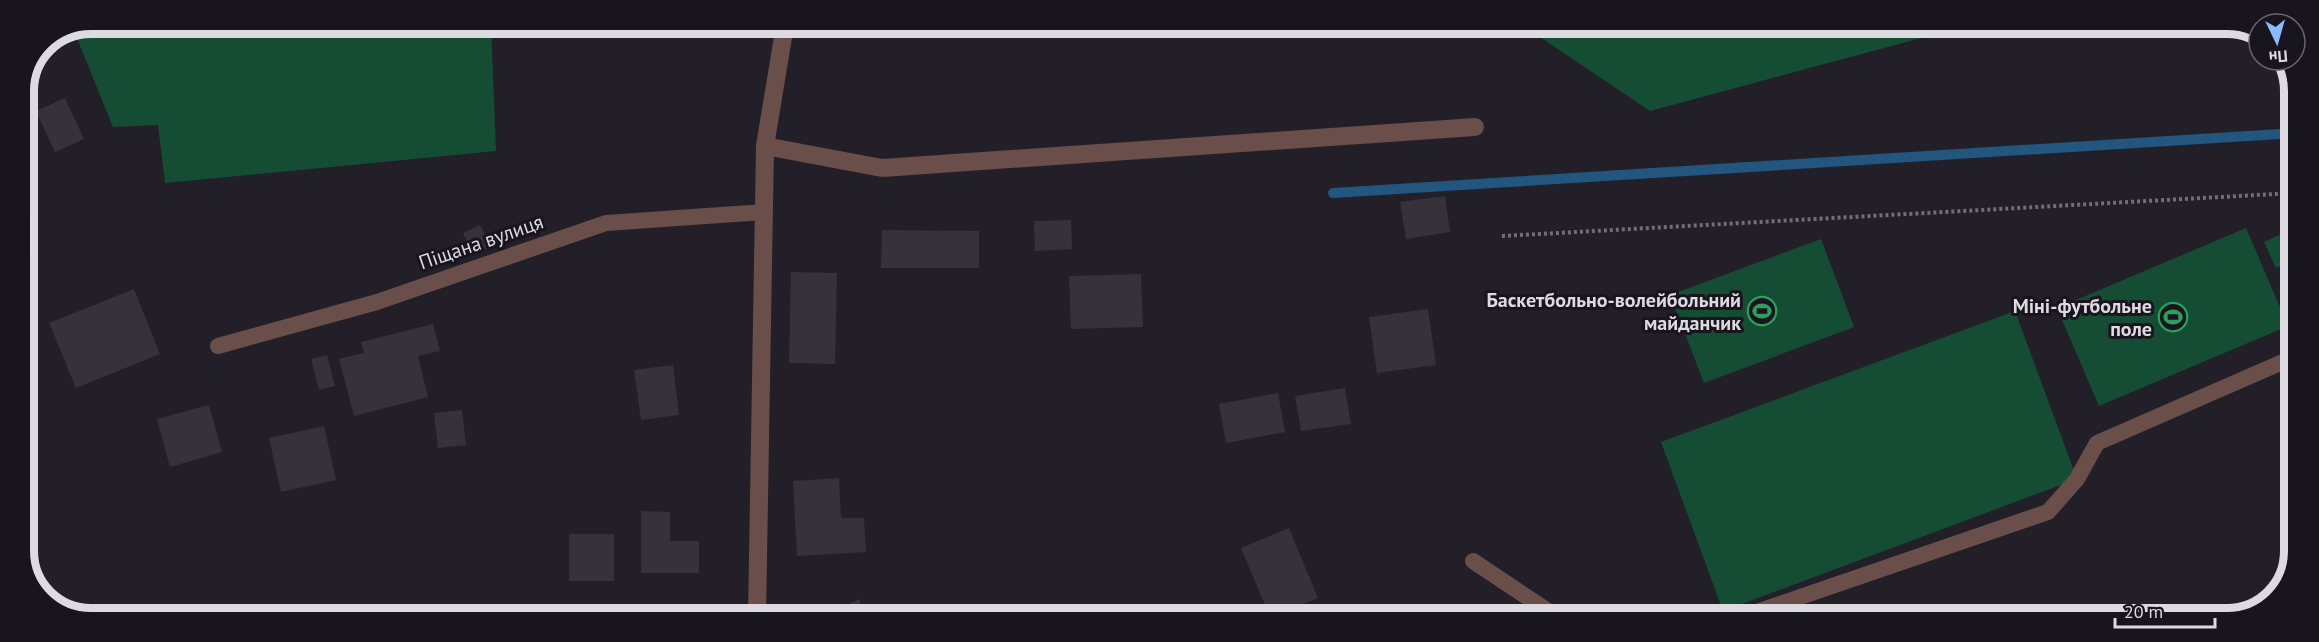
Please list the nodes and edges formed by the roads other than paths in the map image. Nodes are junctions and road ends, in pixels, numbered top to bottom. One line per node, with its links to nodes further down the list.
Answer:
1 (784, 34): 3 (street)
2 (1475, 127): 3 (street)
3 (765, 146): 4 (street)
4 (765, 212): 5 (lane, Піщана вулиця); 8 (street)
5 (218, 346)
6 (2284, 361): 10 (lane)
7 (1473, 561): 9 (lane)
8 (757, 608)
9 (1544, 608)
10 (1771, 608)

